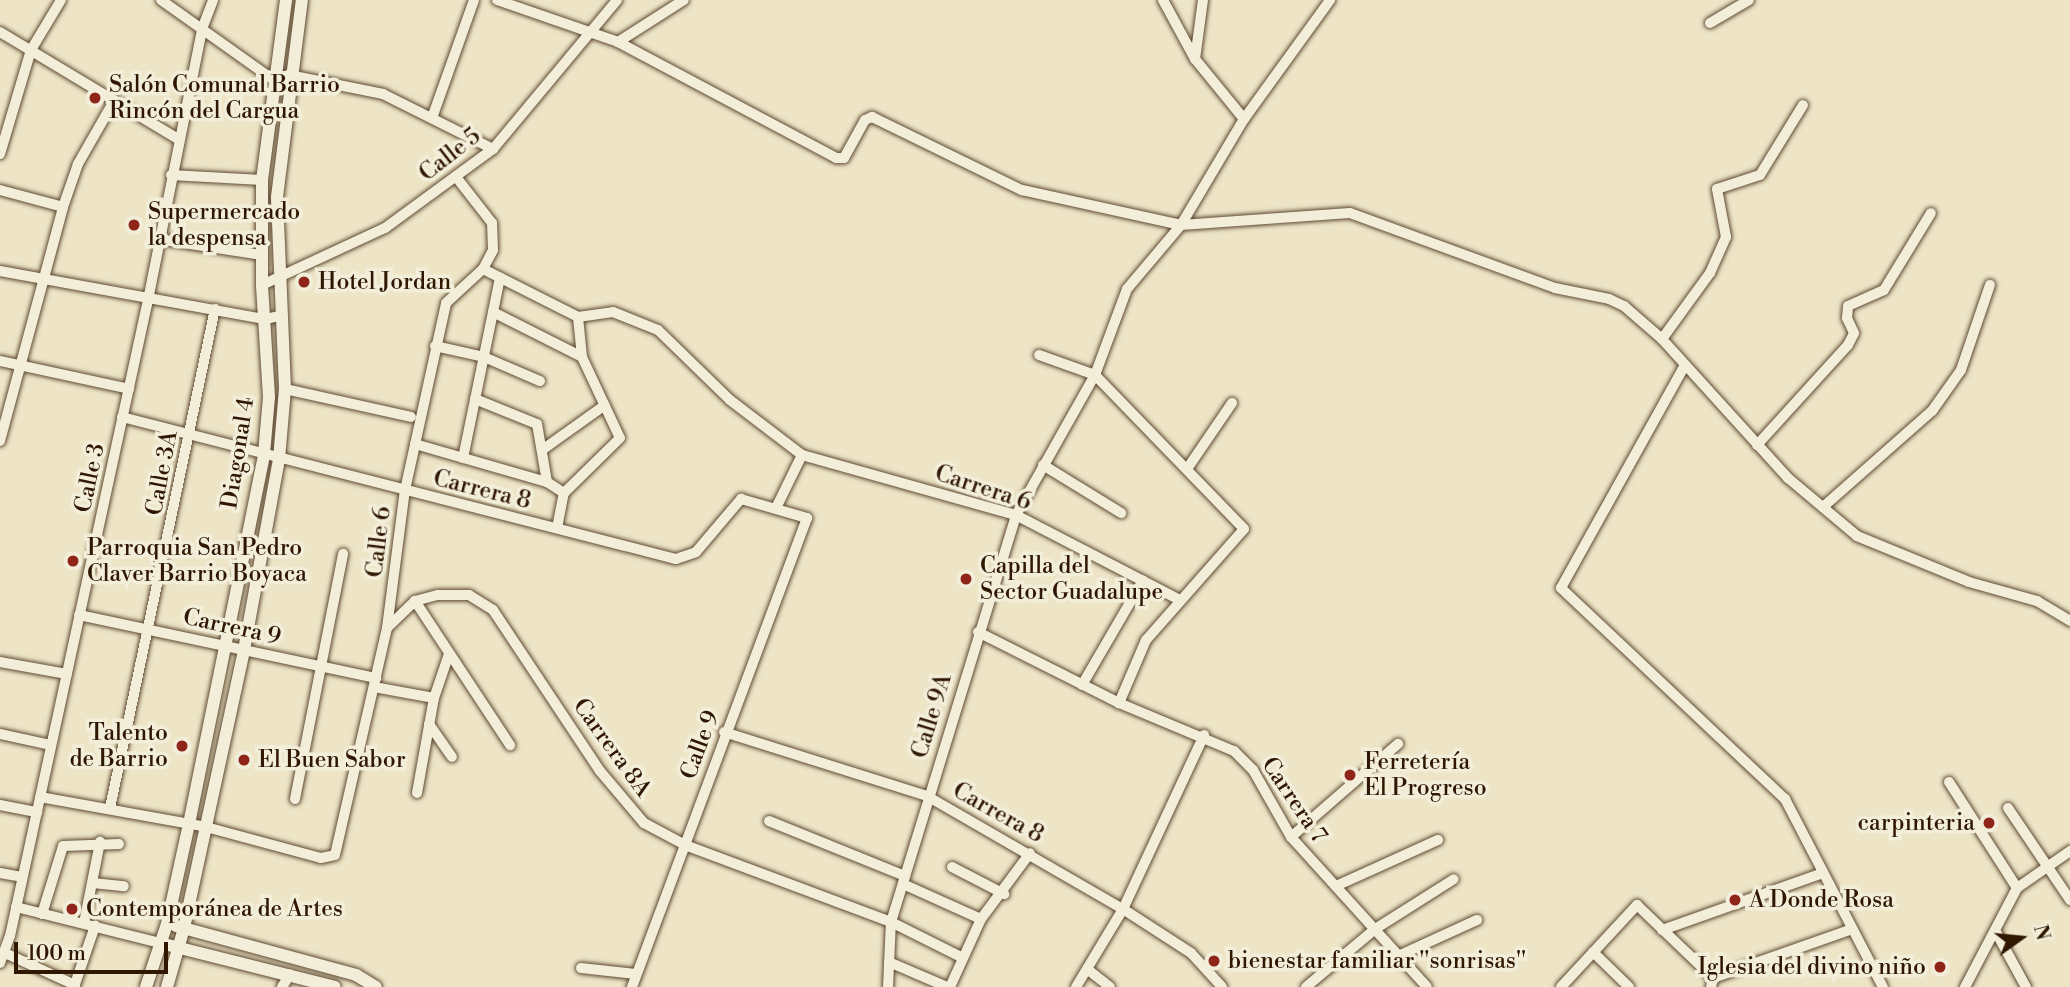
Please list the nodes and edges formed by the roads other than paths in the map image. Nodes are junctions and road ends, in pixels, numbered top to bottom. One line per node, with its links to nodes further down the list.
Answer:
1 (61, 0): 19 (street)
2 (161, 0): 15 (street)
3 (212, 0): 15 (street, Calle 3)
4 (285, 0): 22 (street, Diagonal 4)
5 (302, 0): 21 (street, Diagonal 4)
6 (474, 0): 25 (street)
7 (497, 0): 16 (street)
8 (617, 0): 16 (street, Calle 5)
9 (684, 0): 18 (street)
10 (1163, 0): 20 (street)
11 (1203, 0): 20 (street)
12 (1330, 0): 26 (street, Calle 9A)
13 (1749, 0): 14 (street)
14 (1710, 23)
15 (202, 29): 22 (street); 27 (street, Calle 3)
16 (590, 31): 18 (street); 28 (street, Calle 5)
17 (0, 32): 19 (street)
18 (618, 42): 36 (street)
19 (31, 50): 23 (street); 29 (street)
20 (1195, 59): 26 (street)
21 (289, 75): 22 (street); 25 (street); 43 (street, Diagonal 4)
22 (272, 79): 32 (street, Diagonal 4)
23 (114, 101): 27 (street); 34 (street)
24 (1803, 105): 52 (street)
25 (432, 118): 28 (street)
26 (1244, 119): 36 (street, Calle 9A)
27 (178, 139): 30 (street, Calle 3)
28 (492, 149): 31 (street, Calle 5)
29 (0, 153)
30 (171, 175): 32 (street); 37 (street, Calle 3)
31 (456, 177): 39 (street, Calle 6); 43 (street, Calle 5)
32 (262, 180): 38 (street, Diagonal 4)
33 (0, 190): 34 (street)
34 (63, 207): 41 (street)
35 (1931, 213): 72 (street)
36 (1181, 225): 52 (street); 60 (street, Calle 9A)
37 (158, 239): 38 (street); 46 (street, Calle 3)
38 (261, 255): 44 (street, Diagonal 4)
39 (483, 270): 42 (street); 53 (street, Calle 6)
40 (0, 271): 41 (street)
41 (41, 277): 46 (street); 59 (street)
42 (500, 278): 48 (street); 50 (street)
43 (278, 280): 44 (street, Calle 5); 49 (street, Diagonal 4)
44 (262, 285): 51 (street, Diagonal 4)
45 (1990, 285): 84 (street)
46 (149, 295): 47 (street); 62 (street, Calle 3)
47 (215, 309): 51 (street); 69 (street, Calle 3A)
48 (493, 312): 55 (street); 56 (street)
49 (279, 316): 51 (street); 63 (street, Diagonal 4)
50 (578, 317): 56 (street); 75 (street)
51 (264, 319): 74 (street, Diagonal 4)
52 (1662, 339): 58 (street)
53 (435, 346): 55 (street); 71 (street, Calle 6)
54 (1039, 355): 60 (street)
55 (484, 357): 61 (street); 64 (street)
56 (582, 357): 66 (street)
57 (0, 361): 59 (street)
58 (1685, 365): 72 (street); 138 (street)
59 (17, 366): 62 (street); 70 (street)
60 (1095, 375): 78 (street, Calle 9A); 79 (street)
61 (540, 382)
62 (128, 389): 67 (street, Calle 3)
63 (285, 389): 68 (street); 77 (street, Diagonal 4)
64 (475, 399): 73 (street); 76 (street)
65 (1232, 403): 79 (street)
66 (605, 404): 73 (street); 82 (street)
67 (122, 417): 69 (street, Carrera 8); 93 (street, Calle 3)
68 (411, 417)
69 (190, 434): 74 (street, Carrera 8); 96 (street, Calle 3A)
70 (0, 441)
71 (415, 444): 76 (street); 81 (street, Calle 6)
72 (1757, 444): 84 (street)
73 (542, 450): 80 (street)
74 (264, 454): 77 (street, Carrera 8); 98 (street, Diagonal 4)
75 (802, 455): 83 (street); 86 (street, Carrera 6)
76 (463, 458): 80 (street)
77 (279, 459): 81 (street, Carrera 8); 99 (street, Diagonal 4)
78 (1043, 465): 85 (street); 86 (street, Calle 9A)
79 (1187, 469): 91 (street)
80 (547, 482): 82 (street)
81 (405, 491): 88 (street, Carrera 8); 95 (street, Calle 6)
82 (564, 493): 88 (street)
83 (776, 508): 87 (street, Carrera 8); 88 (street, Carrera 8)
84 (1823, 508): 94 (street)
85 (1121, 513)
86 (1016, 515): 90 (street, Carrera 6); 97 (street, Calle 9A)
87 (807, 518): 109 (street, Calle 9)
88 (557, 528)
89 (343, 554): 102 (street)
90 (1143, 580): 91 (street, Carrera 6); 105 (street)
91 (1181, 600): 107 (street)
92 (415, 601): 95 (street); 100 (street); 132 (street, Carrera 8A)
93 (79, 615): 96 (street, Carrera 9); 103 (street, Calle 3)
94 (2070, 621)
95 (387, 628): 104 (street, Calle 6)
96 (150, 629): 98 (street, Carrera 9); 122 (street, Calle 3A)
97 (978, 632): 105 (street, Carrera 7); 118 (street, Calle 9A)
98 (222, 646): 99 (street, Carrera 9); 126 (street, Diagonal 4)
99 (244, 650): 102 (street, Carrera 9); 127 (street, Diagonal 4)
100 (449, 653): 106 (street); 114 (street)
101 (0, 662): 103 (street)
102 (321, 665): 104 (street, Carrera 9); 120 (street)
103 (67, 674): 113 (street, Calle 3)
104 (375, 682): 106 (street, Carrera 9); 127 (street, Calle 6)
105 (1082, 685): 107 (street, Carrera 7)
106 (434, 698): 108 (street)
107 (1119, 703): 111 (street, Carrera 7)
108 (429, 724): 115 (street); 117 (street)
109 (724, 732): 118 (street, Carrera 8); 132 (street, Calle 9)
110 (0, 734): 113 (street)
111 (1204, 734): 128 (street, Carrera 7); 149 (street)
112 (1398, 744): 128 (street)
113 (51, 745): 119 (street, Calle 3)
114 (510, 745)
115 (452, 757)
116 (1949, 782): 145 (street)
117 (417, 793)
118 (927, 796): 134 (street, Carrera 8); 141 (street, Calle 9A)
119 (40, 797): 122 (street); 124 (street, Calle 3)
120 (295, 799)
121 (0, 804): 124 (street)
122 (110, 808): 126 (street)
123 (2008, 808): 136 (street)
124 (37, 812): 139 (street, Calle 3)
125 (769, 821): 141 (street)
126 (189, 824): 127 (street); 154 (street, Diagonal 4)
127 (206, 827): 156 (street, Diagonal 4)
128 (1291, 837): 144 (street, Carrera 7)
129 (1438, 840): 144 (street)
130 (100, 842): 131 (street); 142 (street); 150 (street)
131 (119, 844)
132 (685, 845): 153 (street, Carrera 8A); 172 (street, Calle 9)
133 (2070, 850): 136 (street)
134 (1030, 853): 146 (street); 149 (street, Carrera 8)
135 (952, 867): 146 (street)
136 (2046, 867): 145 (street); 147 (street)
137 (0, 873): 139 (street)
138 (1823, 873): 158 (street); 159 (street)
139 (22, 877): 148 (street, Calle 3)
140 (1454, 879): 157 (street)
141 (904, 880): 151 (street); 153 (street, Calle 9A)
142 (93, 883): 143 (street); 155 (street)
143 (124, 886)
144 (1336, 886): 157 (street, Carrera 7)
145 (2017, 888): 160 (street)
146 (1004, 894): 151 (street)
147 (2070, 900)
148 (16, 907): 150 (street); 161 (street, Calle 3)
149 (1122, 909): 170 (street); 185 (street, Carrera 8)
150 (42, 914): 155 (street)
151 (981, 919): 167 (street)
152 (1476, 920): 165 (street)
153 (891, 922): 167 (street, Carrera 8A); 168 (street, Calle 9A)
154 (167, 924): 156 (street); 162 (street, Diagonal 4)
155 (90, 925): 162 (street); 174 (street)
156 (184, 928): 163 (street, Diagonal 4); 179 (street)
157 (1375, 929): 165 (street, Carrera 7); 186 (street)
158 (1852, 929): 173 (street); 190 (street)
159 (1662, 930): 164 (street); 173 (street)
160 (1996, 932): 191 (street); 192 (street)
161 (5, 935): 166 (street, Calle 3)
162 (160, 943): 163 (street); 175 (street, Diagonal 4)
163 (180, 947): 171 (street); 176 (street, Diagonal 4)
164 (1593, 952): 188 (street); 189 (street)
165 (1398, 956): 187 (street, Carrera 7)
166 (2, 958): 174 (street)
167 (963, 958): 182 (street)
168 (889, 962): 181 (street, Calle 9A); 182 (street)
169 (581, 968): 172 (street)
170 (1087, 969): 183 (street); 184 (street)
171 (290, 974): 177 (street); 178 (street)
172 (636, 974): 180 (street, Calle 9)
173 (1712, 982)
174 (75, 986)
175 (146, 987)
176 (167, 987)
177 (282, 987)
178 (335, 987)
179 (376, 987)
180 (632, 987)
181 (888, 987)
182 (948, 987)
183 (1076, 987)
184 (1110, 987)
185 (1222, 987)
186 (1306, 987)
187 (1427, 987)
188 (1561, 987)
189 (1629, 987)
190 (1883, 987)
191 (1965, 987)
192 (2026, 987)

